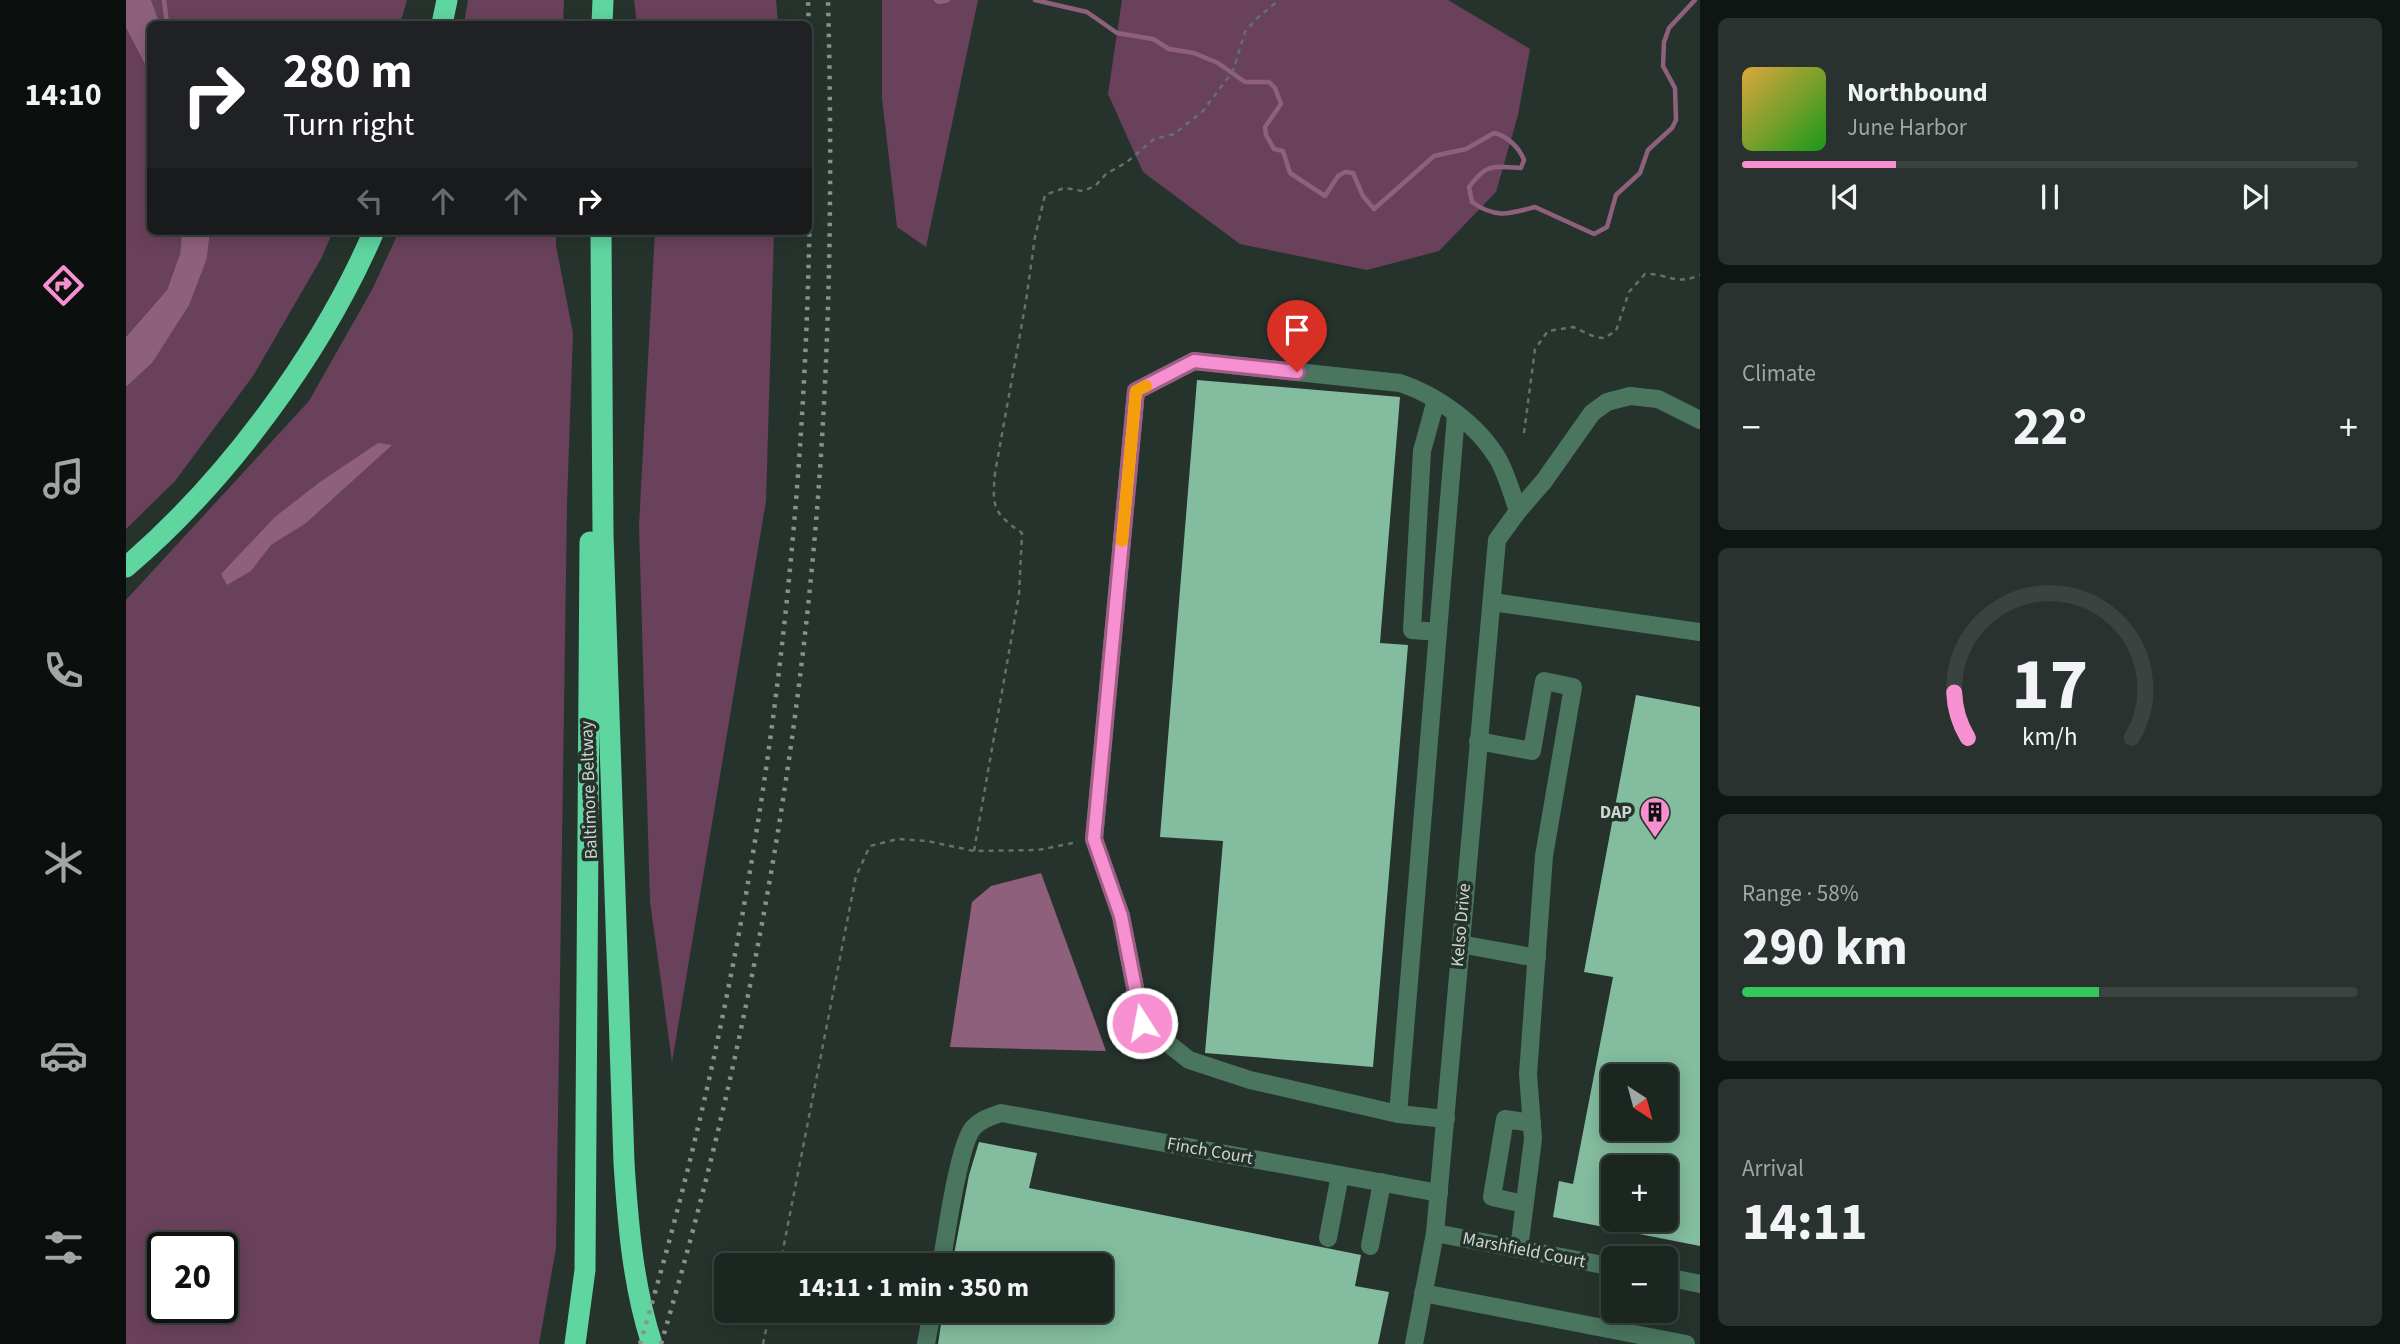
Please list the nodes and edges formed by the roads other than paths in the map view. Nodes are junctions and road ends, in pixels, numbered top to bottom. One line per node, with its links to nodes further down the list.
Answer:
1 (447, 0): 3 (highway)
2 (603, 0): 4 (highway)
3 (443, 21)
4 (602, 21)
5 (372, 235): 12 (highway)
6 (599, 235): 39 (highway, Baltimore Beltway)
7 (599, 235): 38 (highway)
8 (1436, 400): 9 (street); 14 (street); 21 (street)
9 (1456, 415): 11 (street); 14 (street)
10 (1700, 420): 11 (street, Kelso Drive)
11 (1518, 511): 13 (street, Kelso Drive)
12 (126, 567)
13 (1493, 601): 15 (street); 16 (street, Kelso Drive)
14 (1438, 632): 21 (street)
15 (1700, 632)
16 (1478, 741): 17 (street); 19 (street, Kelso Drive)
17 (1532, 751): 18 (street); 18 (street)
18 (1561, 756): 20 (street)
19 (1460, 944): 20 (street); 22 (street, Kelso Drive)
20 (1537, 958): 23 (street)
21 (1398, 1114): 22 (street)
22 (1446, 1119): 26 (street, Kelso Drive)
23 (1532, 1123): 27 (street); 27 (street)
24 (1340, 1175): 25 (street, Finch Court); 29 (street); 32 (street, Finch Court)
25 (1382, 1182): 26 (street, Finch Court); 30 (street)
26 (1438, 1193): 28 (street, Kelso Drive)
27 (1524, 1204): 31 (street)
28 (1435, 1233): 31 (street, Marshfield Court); 36 (street, Kelso Drive)
29 (1328, 1238)
30 (1370, 1246)
31 (1519, 1249): 33 (street, Marshfield Court)
32 (943, 1253)
33 (1601, 1265)
34 (1678, 1279): 35 (street)
35 (1700, 1284)
36 (1423, 1293): 41 (street, Kelso Drive); 42 (street)
37 (930, 1323): 40 (street)
38 (575, 1344)
39 (652, 1344)
40 (926, 1344)
41 (1414, 1344)
42 (1686, 1344)

